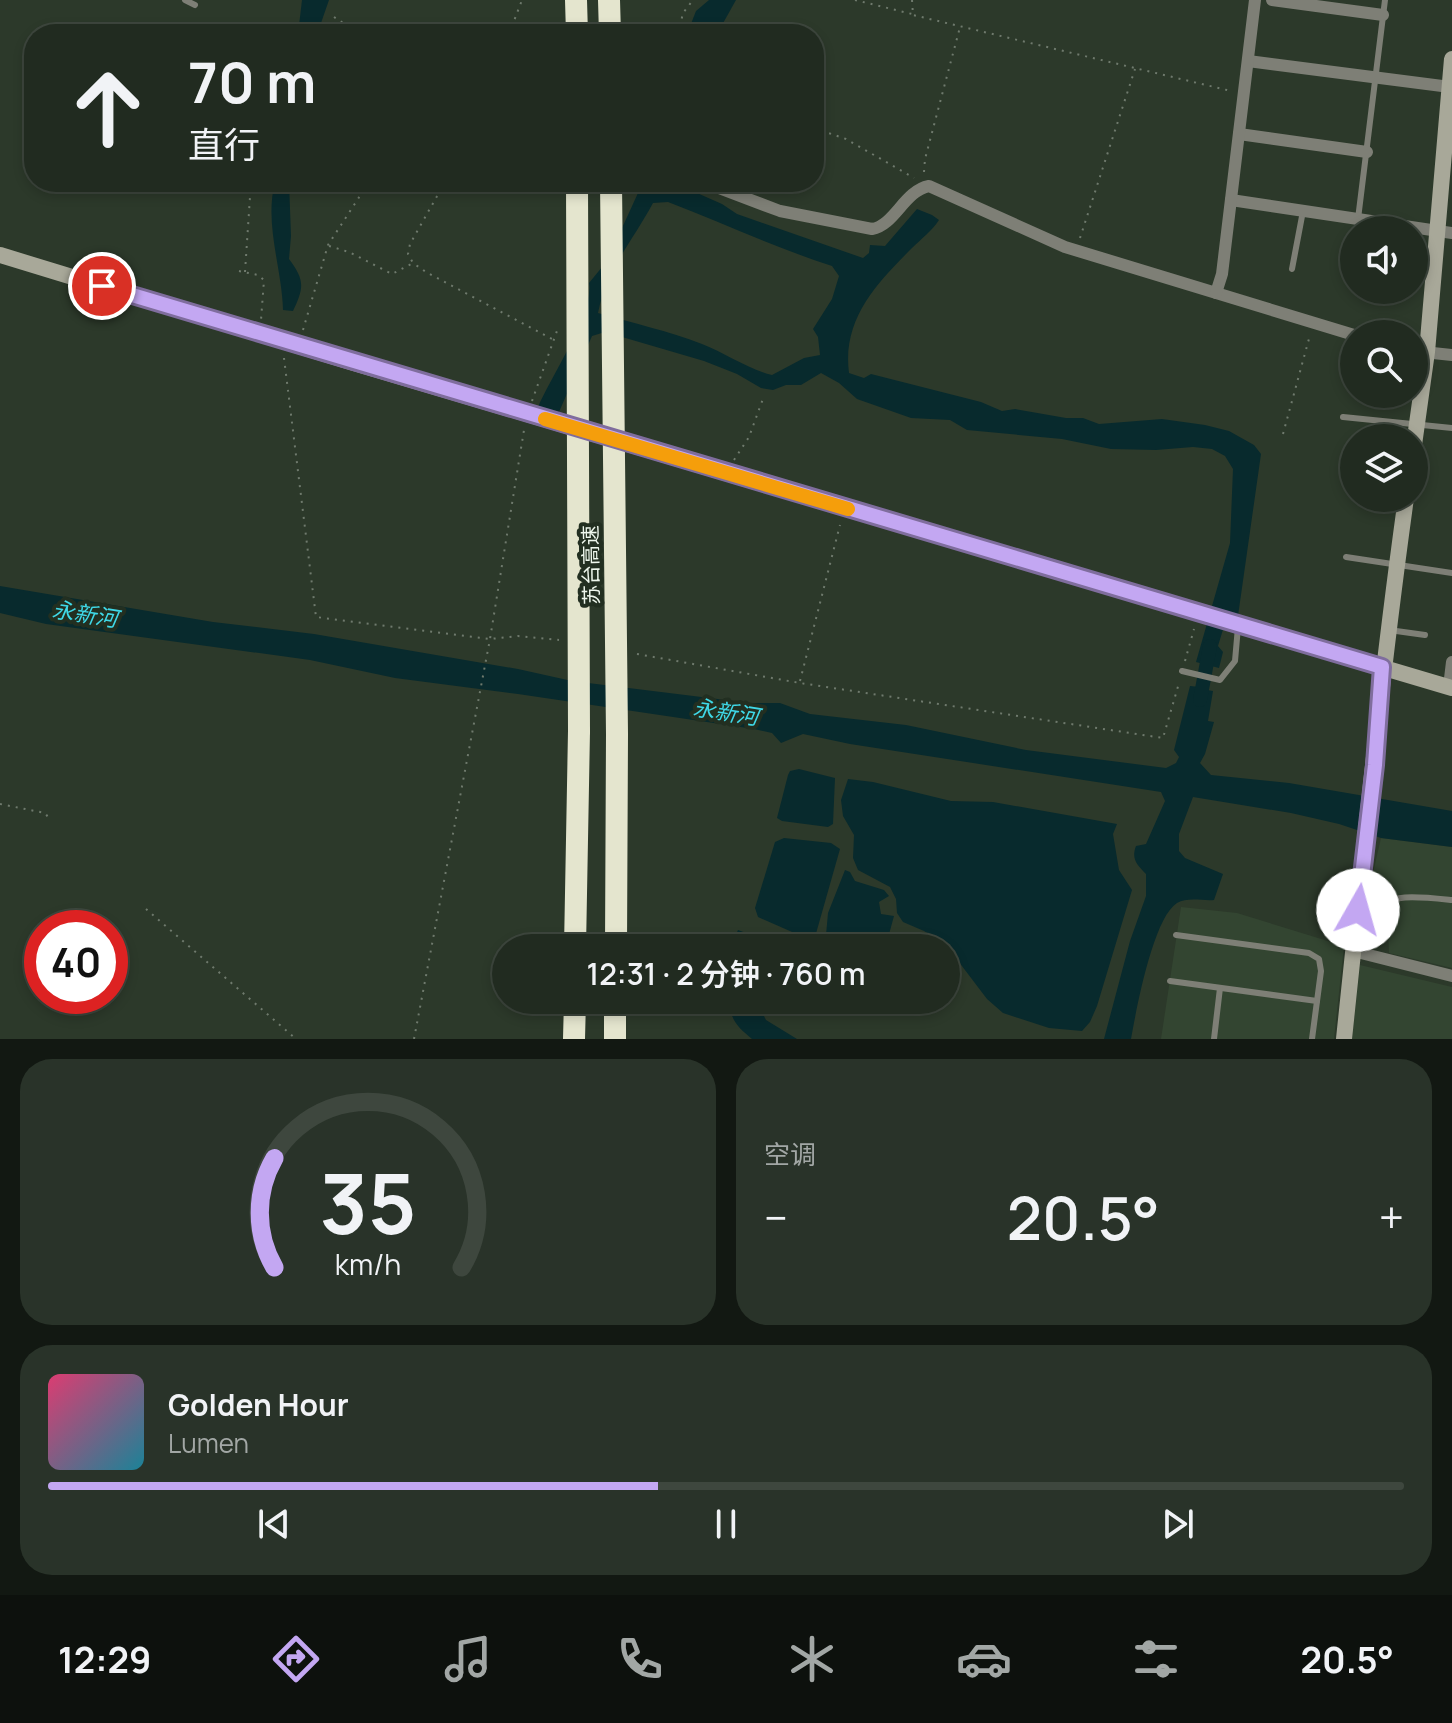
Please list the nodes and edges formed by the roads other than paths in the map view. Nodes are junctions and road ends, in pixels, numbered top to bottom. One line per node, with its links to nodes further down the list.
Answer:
1 (185, 0): 7 (lane)
2 (576, 0): 9 (highway)
3 (609, 0): 10 (highway)
4 (1255, 0): 12 (street)
5 (1272, 0): 8 (street)
6 (1385, 0): 8 (lane)
7 (195, 5)
8 (1383, 15): 13 (lane)
9 (577, 24)
10 (610, 24)
11 (1452, 59): 14 (street)
12 (1248, 61): 13 (street); 15 (street)
13 (1376, 77): 14 (street); 16 (lane)
14 (1450, 92): 24 (street)
15 (1239, 134): 16 (street); 20 (street)
16 (1367, 152): 23 (lane)
17 (577, 192): 49 (highway, 苏台高速, bridge)
18 (611, 192): 50 (highway, 苏台高速, bridge)
19 (730, 192): 27 (street)
20 (1231, 200): 21 (street); 27 (street)
21 (1303, 211): 22 (street); 26 (lane)
22 (1340, 216)
23 (1358, 216)
24 (1445, 232): 28 (street)
25 (0, 255): 40 (street)
26 (1292, 269)
27 (1216, 293): 29 (street)
28 (1427, 320)
29 (1340, 330)
30 (1428, 352): 31 (street)
31 (1452, 355)
32 (1343, 417): 33 (lane)
33 (1408, 424)
34 (1428, 426): 35 (lane)
35 (1452, 428)
36 (1404, 512): 38 (street)
37 (1346, 557): 38 (lane)
38 (1397, 565): 39 (lane); 41 (street)
39 (1452, 573)
40 (1238, 624): 44 (street); 45 (lane)
41 (1388, 630): 42 (lane); 44 (street)
42 (1425, 635)
43 (1452, 662): 46 (street)
44 (1382, 667): 46 (street); 48 (street)
45 (1182, 671)
46 (1450, 688)
47 (1452, 900): 48 (lane)
48 (1358, 910): 52 (street)
49 (575, 934)
50 (616, 934)
51 (1176, 935): 56 (lane)
52 (1353, 951): 53 (street); 63 (street)
53 (1452, 976)
54 (1170, 981): 55 (lane)
55 (1220, 988): 56 (lane); 61 (lane)
56 (1317, 1001): 62 (lane)
57 (575, 1014): 59 (highway)
58 (615, 1014): 60 (highway)
59 (574, 1039)
60 (615, 1039)
61 (1214, 1039)
62 (1312, 1039)
63 (1344, 1039)

